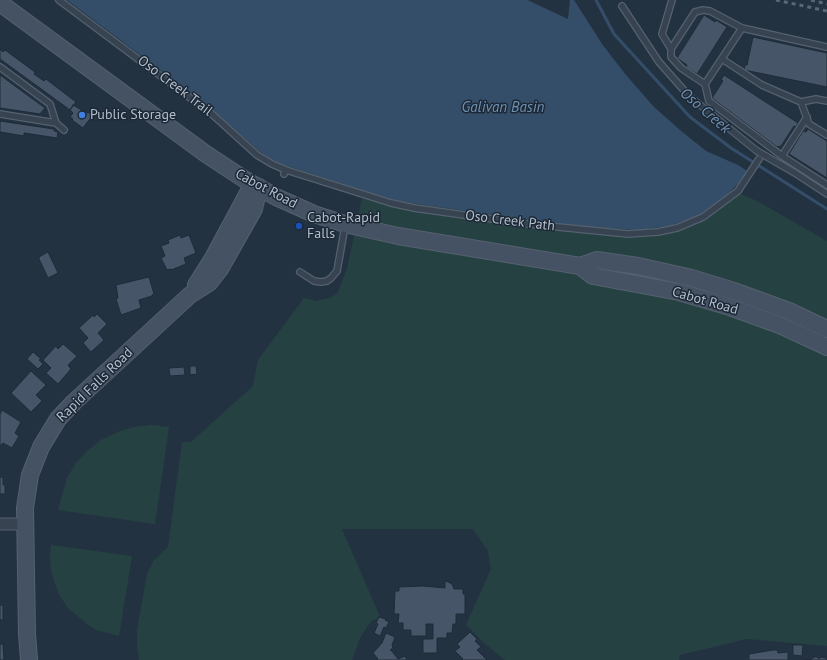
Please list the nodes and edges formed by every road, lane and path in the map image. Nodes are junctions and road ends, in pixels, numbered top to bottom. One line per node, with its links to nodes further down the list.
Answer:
1 (59, 0): 20 (lane, Oso Creek Trail)
2 (672, 0): 7 (lane)
3 (0, 3): 22 (main road, Cabot Road)
4 (622, 6): 19 (lane)
5 (742, 28): 6 (lane); 7 (lane); 8 (lane)
6 (827, 47)
7 (671, 50): 10 (lane)
8 (722, 59): 10 (lane); 12 (lane)
9 (0, 67): 15 (lane)
10 (705, 84): 18 (lane)
11 (827, 101): 12 (lane)
12 (801, 102): 14 (lane)
13 (0, 114): 15 (lane)
14 (806, 117): 17 (lane); 18 (lane)
15 (56, 123): 16 (lane)
16 (64, 130)
17 (827, 135)
18 (782, 156): 21 (lane)
19 (761, 157): 20 (lane, Oso Creek Path); 23 (lane)
20 (285, 172)
21 (827, 185)
22 (259, 187): 24 (main road, Cabot Road); 30 (main road, Rapid Falls Road)
23 (827, 194)
24 (345, 224): 25 (main road, Cabot Road); 26 (lane)
25 (580, 266): 27 (main road, Cabot Road); 28 (main road, Cabot Road)
26 (300, 272)
27 (827, 329)
28 (827, 347)
29 (0, 524): 30 (street)
30 (24, 524): 31 (main road, Rapid Falls Road)
31 (29, 660)

